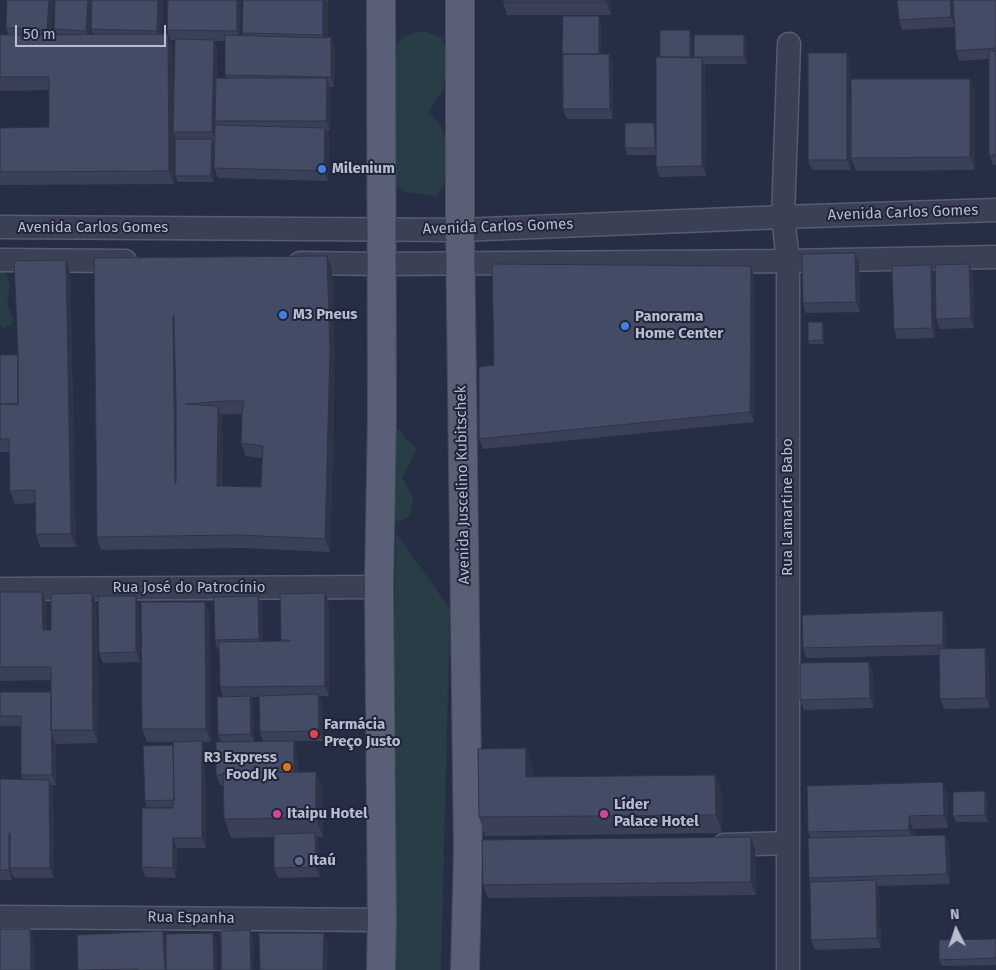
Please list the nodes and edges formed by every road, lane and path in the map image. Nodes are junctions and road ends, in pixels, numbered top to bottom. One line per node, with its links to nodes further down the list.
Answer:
1 (381, 0): 7 (main road)
2 (460, 0): 8 (main road, Avenida Juscelino Kubitschek)
3 (789, 44): 5 (street, Rua Lamartine Babo)
4 (996, 210): 5 (street, Avenida Carlos Gomes)
5 (783, 217): 8 (street, Avenida Carlos Gomes); 11 (street, Rua Lamartine Babo)
6 (0, 227): 7 (street, Avenida Carlos Gomes)
7 (382, 230): 8 (street, Avenida Carlos Gomes); 15 (main road)
8 (460, 230): 14 (main road, Avenida Juscelino Kubitschek)
9 (996, 257): 11 (street)
10 (0, 260): 12 (street)
11 (788, 260): 14 (street); 18 (street, Rua Lamartine Babo)
12 (147, 262)
13 (284, 263): 15 (street)
14 (461, 263): 15 (street); 23 (main road, Avenida Juscelino Kubitschek)
15 (382, 264): 16 (main road)
16 (379, 587): 17 (street, Rua José do Patrocínio); 21 (main road)
17 (0, 589)
18 (788, 843): 19 (street); 24 (street, Rua Lamartine Babo)
19 (700, 846)
20 (0, 916): 21 (street, Rua Espanha)
21 (382, 920): 22 (main road)
22 (381, 970)
23 (465, 970)
24 (788, 970)

